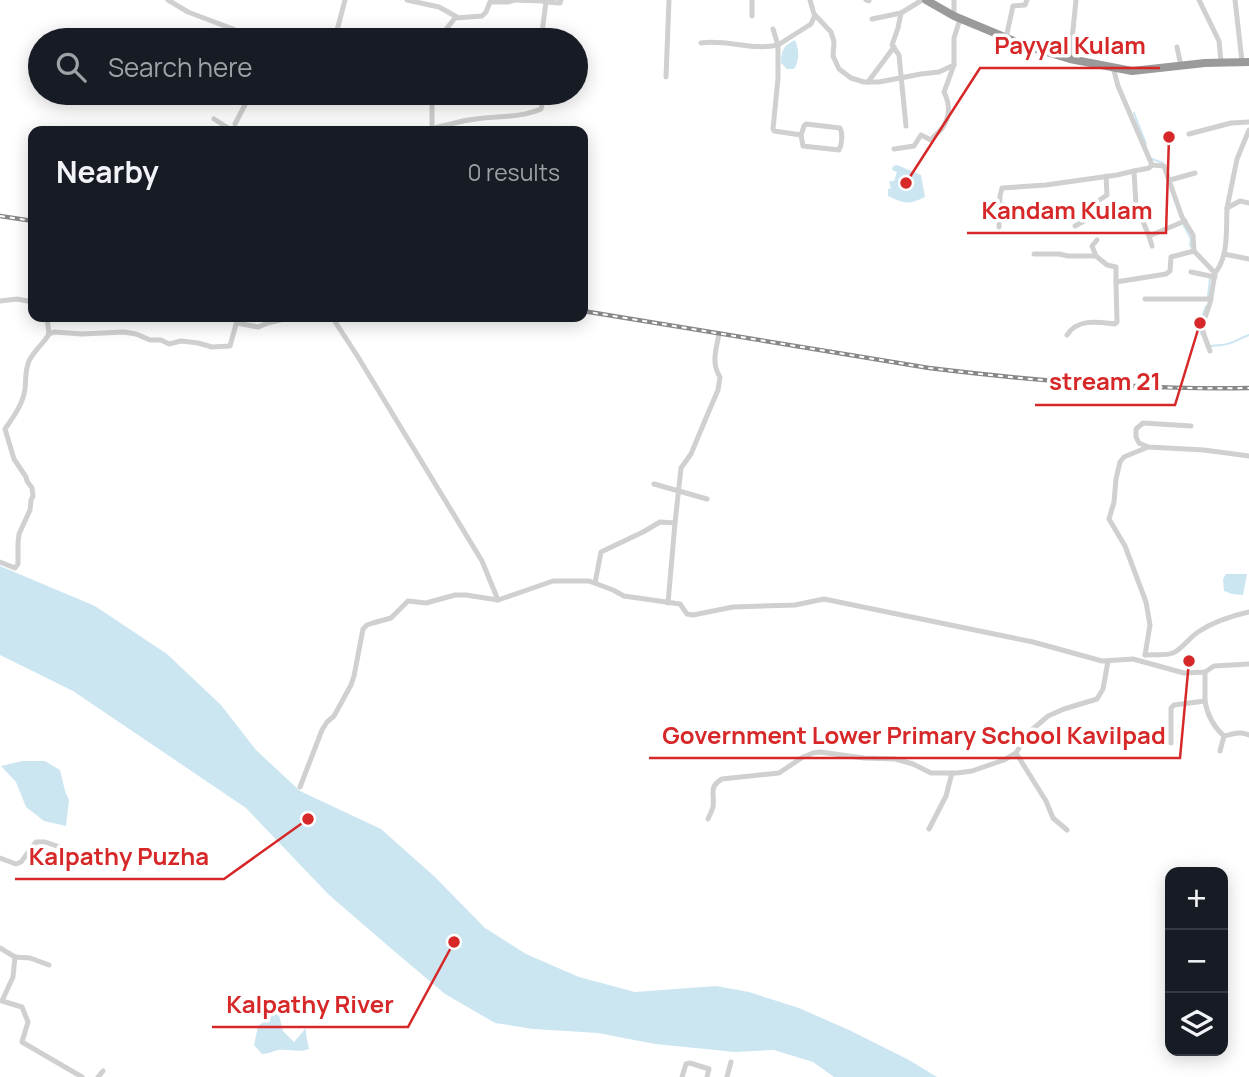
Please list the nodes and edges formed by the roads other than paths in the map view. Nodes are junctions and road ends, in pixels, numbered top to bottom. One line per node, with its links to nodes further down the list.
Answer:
1 (168, 0): 22 (street)
2 (345, 0): 23 (street)
3 (407, 0): 20 (street)
4 (514, 0): 15 (street); 20 (street)
5 (561, 0): 15 (street)
6 (669, 0): 38 (street)
7 (752, 0): 18 (street)
8 (812, 0): 17 (street)
9 (924, 0): 16 (street); 19 (highway)
10 (954, 0): 19 (street)
11 (1027, 0): 27 (street)
12 (1076, 0): 32 (street)
13 (1199, 0): 33 (street)
14 (1235, 0): 34 (street)
15 (546, 2): 25 (street)
16 (901, 13): 21 (street); 30 (street)
17 (815, 15): 29 (street); 40 (street)
18 (752, 16)
19 (957, 17): 27 (highway); 35 (street)
20 (457, 18): 24 (street)
21 (872, 19)
22 (230, 28)
23 (338, 28)
24 (447, 28)
25 (543, 28)
26 (773, 29): 29 (street)
27 (1006, 38): 32 (highway)
28 (701, 43): 29 (street)
29 (778, 45): 53 (street)
30 (894, 47): 39 (street); 40 (street)
31 (1177, 47): 36 (street)
32 (1070, 59): 37 (highway)
33 (1221, 62): 34 (highway); 36 (highway)
34 (1245, 62)
35 (954, 65): 39 (street); 54 (street)
36 (1181, 66): 37 (highway)
37 (1113, 67): 55 (street)
38 (666, 77)
39 (901, 77): 40 (street); 50 (street)
40 (868, 82)
41 (244, 105): 47 (street)
42 (431, 105): 48 (street)
43 (542, 105): 49 (street)
44 (214, 119): 46 (street)
45 (1249, 122): 52 (street)
46 (230, 126)
47 (236, 126)
48 (430, 126)
49 (445, 126)
50 (906, 126)
51 (1249, 130): 62 (street)
52 (1189, 134)
53 (801, 135): 53 (street)
54 (894, 149)
55 (1152, 165): 56 (street); 59 (street)
56 (1134, 171): 58 (street); 61 (street)
57 (1195, 173): 59 (street)
58 (1106, 176): 63 (street); 66 (street)
59 (1170, 180): 64 (street)
60 (1249, 203): 62 (street)
61 (1136, 205): 63 (street); 67 (street)
62 (1227, 208): 72 (street)
63 (1091, 216): 65 (street)
64 (1185, 221): 67 (street); 70 (street)
65 (1075, 226)
66 (999, 227)
67 (1149, 236): 69 (street)
68 (1097, 240): 73 (street)
69 (1152, 246)
70 (1194, 251): 76 (street); 77 (street)
71 (1034, 254): 73 (street)
72 (1224, 254): 74 (street); 76 (street)
73 (1096, 256): 77 (street)
74 (1249, 259)
75 (1191, 272): 76 (street)
76 (1215, 275): 79 (street)
77 (1116, 282): 89 (street)
78 (1145, 299): 79 (street)
79 (1210, 299): 90 (street)
80 (0, 301): 81 (street)
81 (28, 301)
82 (48, 322): 87 (street)
83 (236, 322): 87 (street)
84 (243, 322): 85 (street)
85 (272, 322)
86 (334, 322): 100 (street)
87 (50, 334): 98 (street)
88 (719, 334): 95 (street)
89 (1067, 335)
90 (1209, 348)
91 (1191, 426): 92 (street)
92 (1148, 447): 93 (street); 103 (street)
93 (1249, 456)
94 (654, 484): 95 (street)
95 (679, 492): 96 (street); 97 (street)
96 (707, 499)
97 (675, 523): 99 (street); 101 (street)
98 (0, 562)
99 (595, 583): 100 (street); 101 (street)
100 (498, 600): 115 (street)
101 (668, 603): 105 (street)
102 (1249, 612): 103 (street)
103 (1145, 655): 104 (street)
104 (1138, 660): 105 (street); 107 (street)
105 (1108, 661): 113 (street)
106 (1249, 664): 107 (street)
107 (1205, 672): 108 (street)
108 (1205, 701): 110 (street); 111 (street)
109 (1249, 735): 110 (street)
110 (1224, 736): 112 (street)
111 (1171, 743)
112 (1220, 751)
113 (1016, 754): 114 (street); 118 (street)
114 (952, 773): 116 (street); 117 (street)
115 (300, 788)
116 (708, 820)
117 (929, 829)
118 (1067, 830)
119 (60, 847): 120 (street)
120 (0, 858)
121 (0, 948): 122 (street)
122 (15, 957): 123 (street); 126 (street)
123 (49, 965)
124 (731, 1062): 130 (street)
125 (103, 1070): 127 (street)
126 (82, 1077)
127 (97, 1077)
128 (682, 1077): 129 (street)
129 (707, 1077)
130 (727, 1077)

